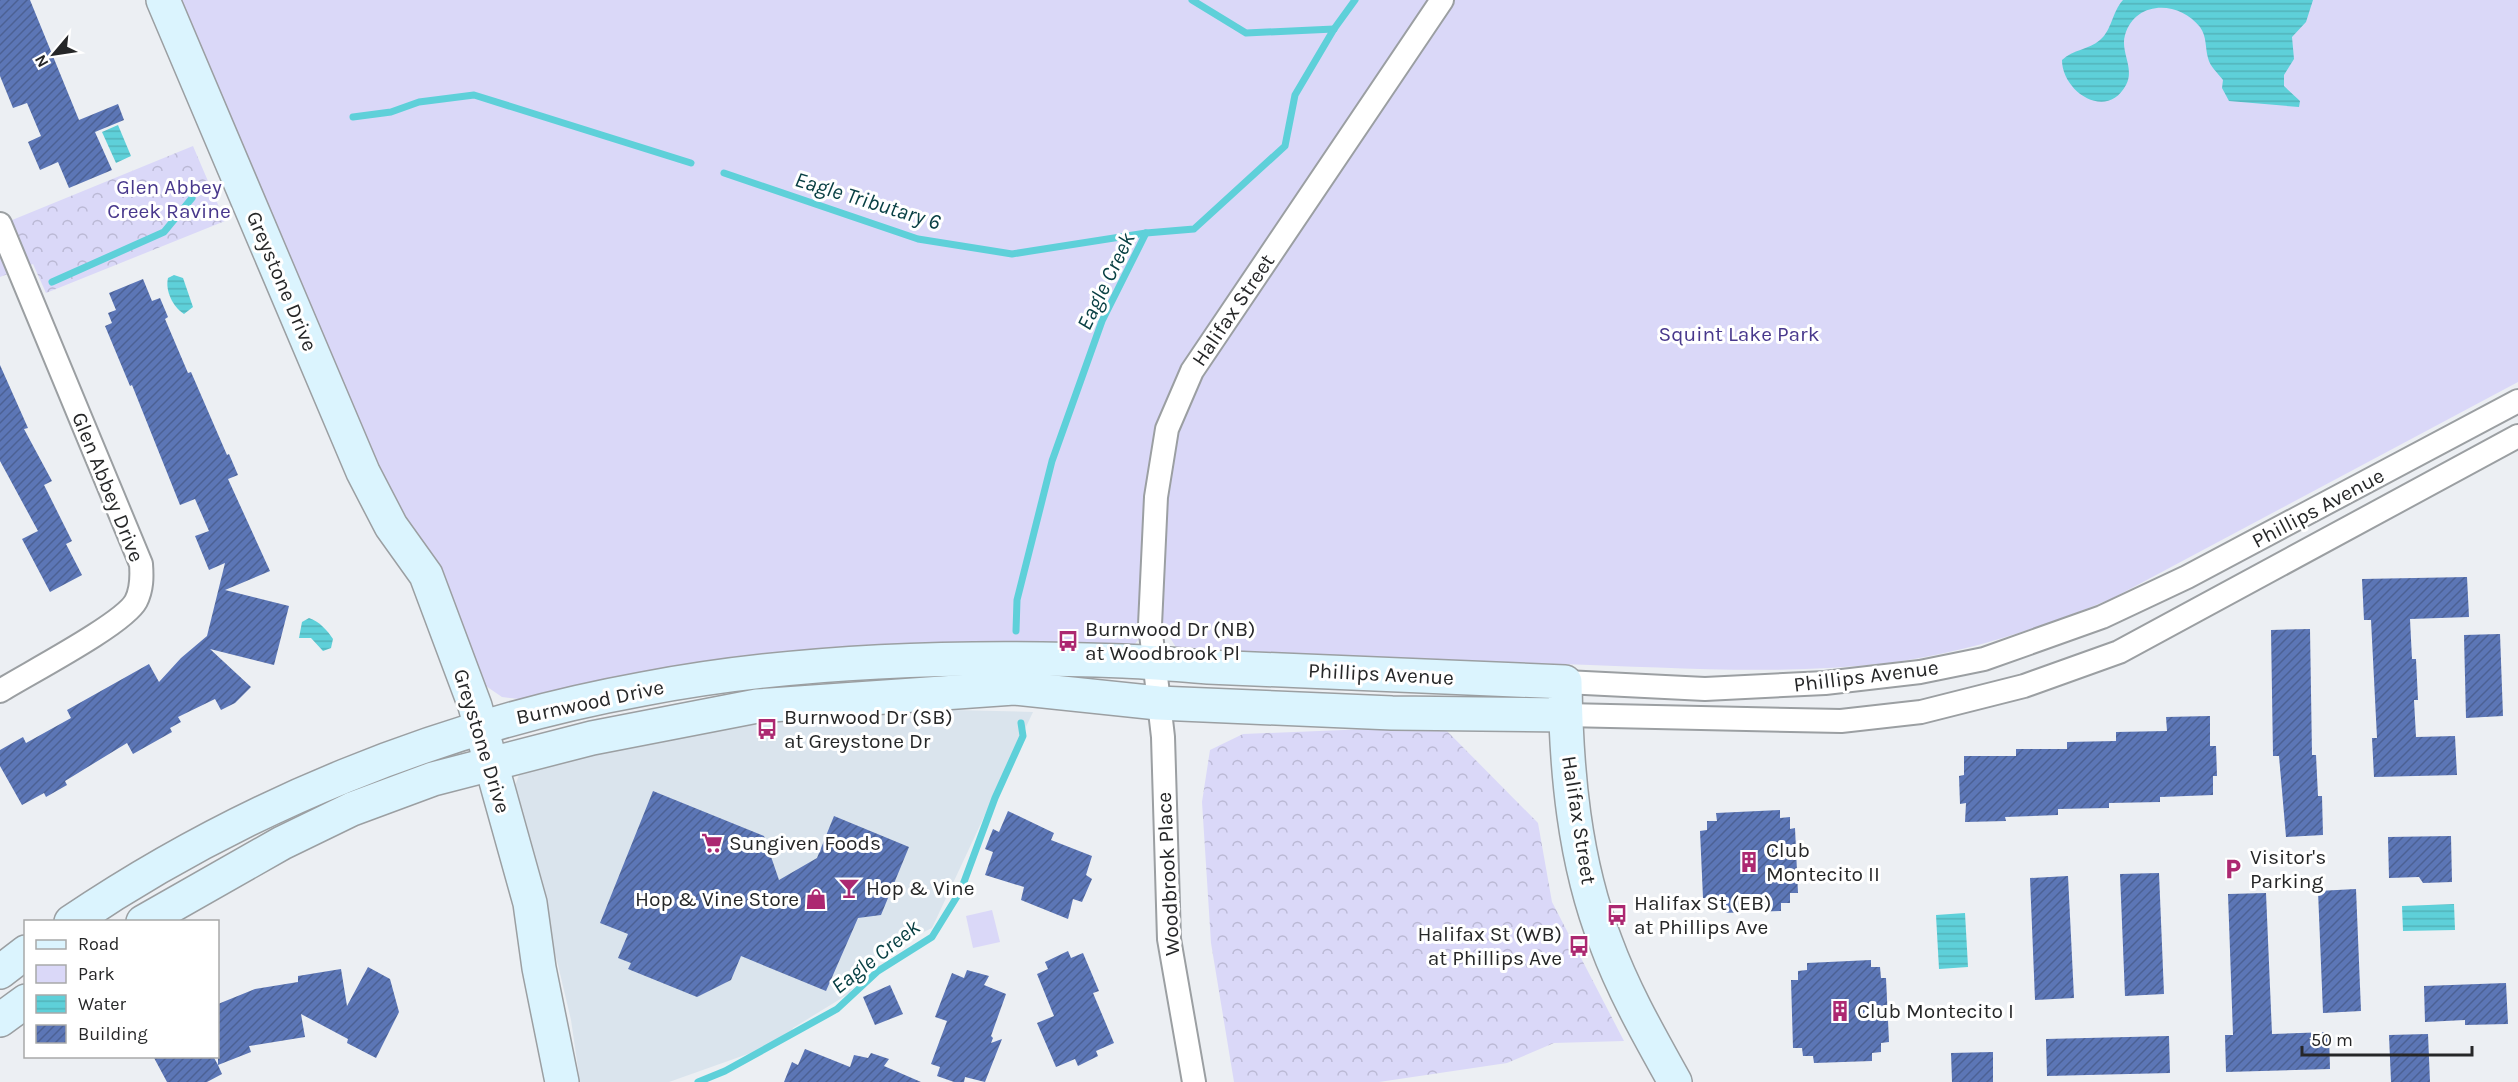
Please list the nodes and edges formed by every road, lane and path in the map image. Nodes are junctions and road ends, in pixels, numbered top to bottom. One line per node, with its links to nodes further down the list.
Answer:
1 (163, 0): 11 (street, Greystone Drive)
2 (1442, 0): 6 (street, Halifax Street)
3 (0, 224): 8 (street, Glen Abbey Drive)
4 (2518, 401): 7 (street, Phillips Avenue)
5 (2518, 436): 10 (street, Phillips Avenue)
6 (1155, 664): 7 (street, Phillips Avenue); 9 (street, Woodbrook Place); 11 (street, Burnwood Drive)
7 (1565, 682): 10 (street, Halifax Street)
8 (0, 691)
9 (1158, 703): 10 (street, Phillips Avenue); 12 (street, Burnwood Drive); 20 (street, Woodbrook Place)
10 (1565, 715): 21 (street, Halifax Street)
11 (471, 729): 12 (street, Greystone Drive); 13 (street, Burnwood Drive)
12 (480, 765): 14 (street, Burnwood Drive); 19 (street, Greystone Drive)
13 (73, 920)
14 (145, 920)
15 (24, 954): 16 (street)
16 (0, 972)
17 (24, 1002): 18 (street)
18 (0, 1020)
19 (562, 1082)
20 (1194, 1082)
21 (1675, 1082)

